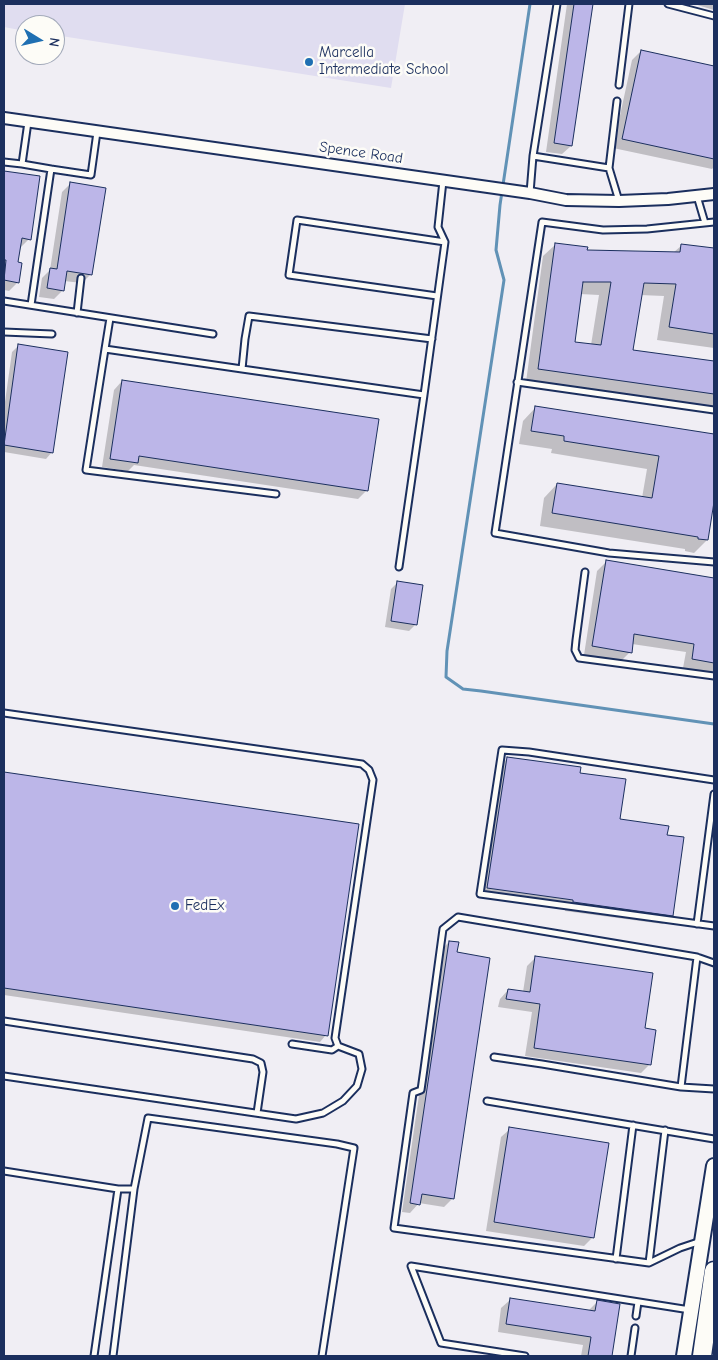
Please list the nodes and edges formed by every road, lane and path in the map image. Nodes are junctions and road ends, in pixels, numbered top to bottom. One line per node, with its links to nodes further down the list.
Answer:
1 (558, 4): 10 (lane)
2 (629, 4): 5 (lane)
3 (668, 4): 4 (lane)
4 (714, 16)
5 (619, 85)
6 (617, 101): 13 (lane)
7 (4, 118): 8 (street, Spence Road)
8 (28, 122): 9 (street, Spence Road); 12 (lane)
9 (98, 131): 14 (lane); 15 (street, Spence Road)
10 (533, 156): 13 (lane); 16 (lane)
11 (4, 162): 12 (lane)
12 (22, 164): 14 (lane)
13 (609, 168): 19 (lane)
14 (51, 169): 26 (lane)
15 (443, 180): 16 (street, Spence Road); 22 (lane)
16 (530, 193): 19 (street, Spence Road)
17 (714, 194): 18 (street, Spence Road)
18 (697, 196): 19 (street, Spence Road); 21 (lane)
19 (619, 200)
20 (714, 222): 21 (lane)
21 (705, 223): 35 (lane)
22 (445, 242): 24 (lane); 24 (lane)
23 (82, 278): 27 (lane)
24 (438, 296): 32 (lane)
25 (4, 301): 26 (lane)
26 (31, 305): 27 (lane)
27 (77, 313): 28 (lane)
28 (110, 318): 31 (lane); 33 (lane)
29 (4, 332): 30 (lane)
30 (52, 334)
31 (213, 334)
32 (432, 338): 34 (lane); 36 (lane)
33 (105, 348): 34 (lane); 38 (lane)
34 (242, 369): 36 (lane)
35 (518, 382): 37 (lane); 39 (lane)
36 (424, 395): 40 (lane)
37 (714, 410)
38 (276, 494)
39 (714, 562)
40 (399, 568)
41 (585, 572): 42 (lane)
42 (714, 676)
43 (4, 713): 52 (lane)
44 (714, 780): 46 (lane)
45 (714, 794): 46 (lane)
46 (697, 924): 47 (lane)
47 (714, 926)
48 (697, 957): 49 (lane); 55 (lane); 67 (lane)
49 (714, 963)
50 (4, 1021): 58 (lane)
51 (292, 1044): 52 (lane)
52 (338, 1046): 58 (lane)
53 (494, 1057): 55 (lane)
54 (4, 1076): 58 (lane)
55 (681, 1087): 56 (lane)
56 (714, 1089)
57 (487, 1100): 59 (lane)
58 (257, 1114)
59 (633, 1125): 60 (lane); 67 (lane)
60 (665, 1130): 61 (lane); 68 (lane)
61 (714, 1139)
62 (714, 1166): 66 (main road)
63 (4, 1171): 64 (lane)
64 (118, 1189): 65 (lane); 74 (lane)
65 (134, 1189): 75 (lane); 76 (lane)
66 (702, 1241): 68 (lane); 71 (main road)
67 (616, 1259): 68 (lane)
68 (649, 1263)
69 (714, 1271): 80 (highway)
70 (638, 1302): 71 (lane); 72 (lane); 77 (lane)
71 (691, 1310): 79 (main road)
72 (636, 1316)
73 (635, 1328): 78 (lane)
74 (94, 1356)
75 (113, 1356)
76 (322, 1356)
77 (525, 1356)
78 (631, 1356)
79 (684, 1356)
80 (702, 1356)

